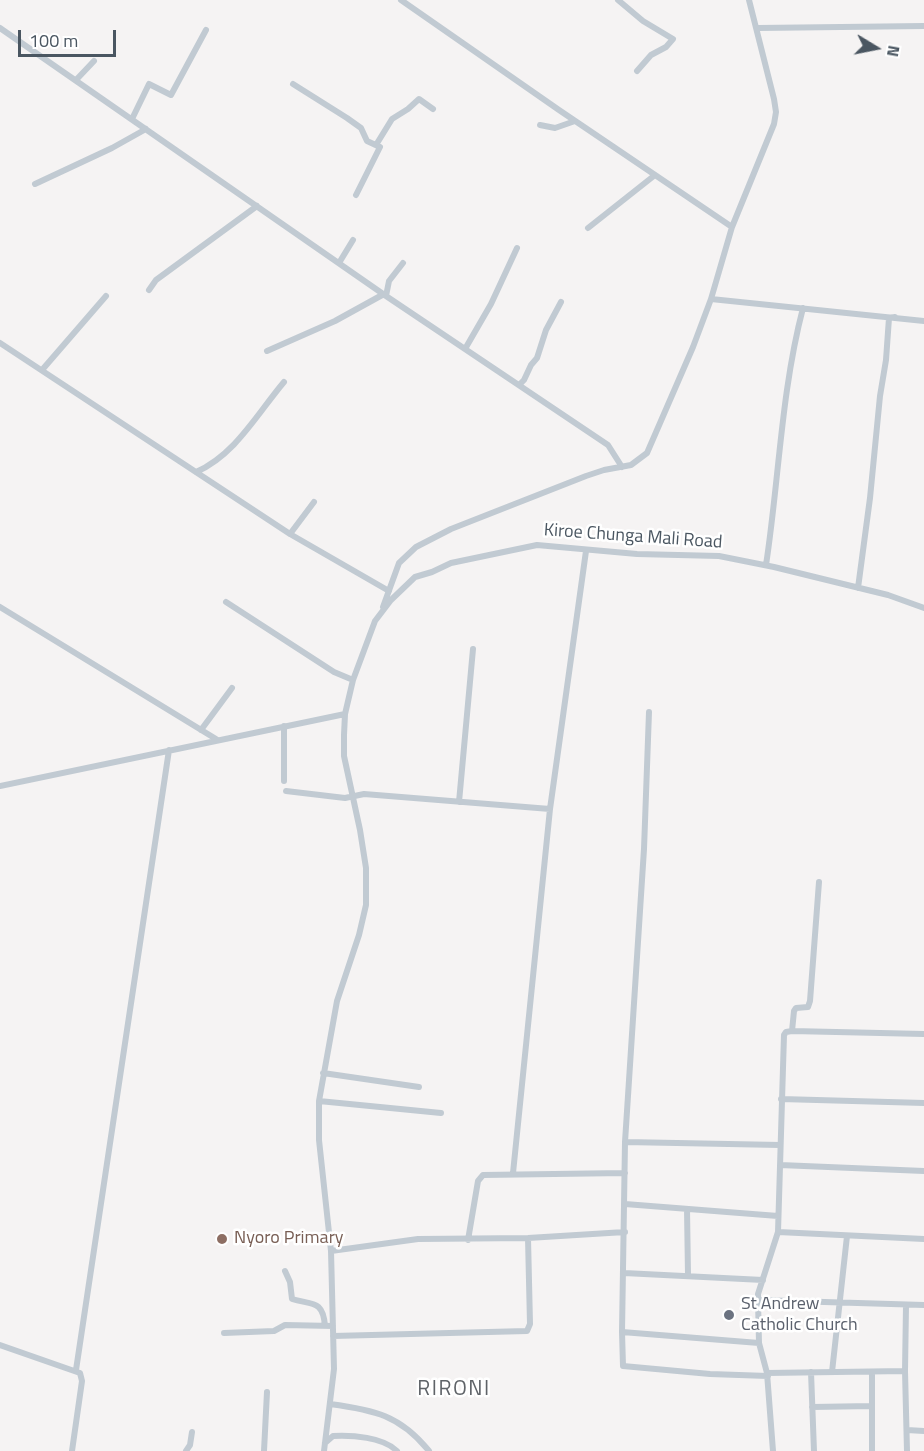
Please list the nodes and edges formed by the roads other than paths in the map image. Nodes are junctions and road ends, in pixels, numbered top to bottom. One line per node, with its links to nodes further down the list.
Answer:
1 (401, 0): 14 (street)
2 (618, 0): 9 (street)
3 (749, 0): 6 (street)
4 (924, 26): 6 (street)
5 (0, 28): 10 (street)
6 (758, 28): 22 (street)
7 (206, 30): 13 (street)
8 (94, 61): 10 (street)
9 (637, 70)
10 (76, 80): 13 (street)
11 (293, 84): 17 (street)
12 (433, 109): 17 (street)
13 (132, 119): 16 (street)
14 (575, 121): 15 (street); 18 (street)
15 (540, 125)
16 (146, 129): 19 (street); 21 (street)
17 (376, 145): 20 (street)
18 (655, 175): 22 (street); 23 (street)
19 (35, 184)
20 (356, 195)
21 (257, 206): 26 (street); 28 (street)
22 (732, 226): 31 (street)
23 (588, 228)
24 (353, 240): 26 (street)
25 (517, 248): 37 (street)
26 (339, 263): 29 (street)
27 (403, 263): 29 (street)
28 (149, 290)
29 (385, 295): 37 (street); 38 (street)
30 (106, 296): 39 (street)
31 (711, 299): 33 (street); 42 (street)
32 (561, 302): 41 (street)
33 (803, 308): 34 (street); 47 (street)
34 (896, 317): 35 (street); 48 (street)
35 (924, 321)
36 (0, 343): 39 (street)
37 (465, 349): 41 (street)
38 (267, 351)
39 (42, 370): 43 (street)
40 (284, 382): 43 (street)
41 (519, 385): 42 (street)
42 (622, 467): 49 (street)
43 (196, 472): 45 (street)
44 (314, 502): 45 (street)
45 (291, 534): 49 (street)
46 (586, 551): 47 (street, Kiroe Chunga Mali Road); 53 (street, Kiroe Chunga Mali Road); 68 (street)
47 (766, 565): 48 (street, Kiroe Chunga Mali Road)
48 (858, 588): 52 (street, Kiroe Chunga Mali Road)
49 (389, 591): 53 (street)
50 (226, 602): 55 (street)
51 (0, 607): 60 (street)
52 (924, 608)
53 (381, 614): 55 (street, Kiroe Chunga Mali Road)
54 (473, 649): 67 (street)
55 (353, 680): 58 (street, Kiroe Chunga Mali Road)
56 (232, 687): 60 (street)
57 (649, 712): 78 (street)
58 (345, 714): 59 (street); 66 (street, Kiroe Chunga Mali Road)
59 (284, 726): 61 (street); 63 (street)
60 (201, 730): 61 (street)
61 (216, 740): 62 (street)
62 (169, 750): 64 (street); 109 (street)
63 (284, 781)
64 (0, 786)
65 (286, 791): 66 (street)
66 (352, 796): 67 (street); 72 (street, Kiroe Chunga Mali Road)
67 (459, 802): 68 (street)
68 (550, 808): 82 (street)
69 (819, 882): 70 (street)
70 (792, 1031): 71 (street); 74 (street)
71 (924, 1034)
72 (323, 1073): 73 (street); 75 (street, Kiroe Chunga Mali Road)
73 (419, 1087)
74 (781, 1099): 76 (street); 79 (street)
75 (319, 1101): 77 (street); 93 (street, Kiroe Chunga Mali Road)
76 (924, 1103)
77 (441, 1113)
78 (625, 1142): 79 (street); 83 (street)
79 (780, 1145): 80 (street)
80 (780, 1165): 81 (street); 86 (street)
81 (924, 1171)
82 (513, 1173): 83 (street); 92 (street)
83 (625, 1173): 84 (street)
84 (625, 1204): 85 (street); 87 (street)
85 (687, 1209): 86 (street); 96 (street)
86 (778, 1216): 88 (street)
87 (625, 1232): 90 (street); 95 (street)
88 (778, 1232): 89 (street); 97 (street)
89 (847, 1236): 91 (street); 99 (street)
90 (528, 1238): 92 (street); 106 (street)
91 (924, 1239)
92 (468, 1240): 93 (street)
93 (331, 1251): 103 (street, Kiroe Chunga Mali Road)
94 (285, 1271): 102 (street)
95 (624, 1273): 96 (street); 104 (street)
96 (688, 1275): 97 (street)
97 (763, 1280): 98 (street)
98 (758, 1300): 99 (street); 107 (street)
99 (840, 1302): 101 (street); 112 (street)
100 (924, 1305): 101 (street)
101 (906, 1306): 110 (street)
102 (325, 1326): 103 (street); 105 (street)
103 (333, 1326): 106 (street, Kiroe Chunga Mali Road)
104 (622, 1332): 107 (street); 114 (street)
105 (224, 1333)
106 (333, 1336): 116 (street, Kiroe Chunga Mali Road)
107 (759, 1343): 114 (street)
108 (0, 1345): 109 (street)
109 (76, 1370): 123 (street)
110 (905, 1371): 113 (street); 119 (street)
111 (811, 1372): 112 (street); 114 (street); 118 (street)
112 (832, 1372): 113 (street)
113 (872, 1372): 117 (street)
114 (767, 1374): 129 (street)
115 (267, 1392): 125 (street)
116 (330, 1404): 122 (street, Kiroe Chunga Mali Road); 128 (street)
117 (872, 1406): 118 (street); 131 (street)
118 (812, 1407): 130 (street)
119 (907, 1430): 120 (street); 132 (street)
120 (924, 1431)
121 (192, 1432): 124 (street)
122 (325, 1443): 126 (street, Kiroe Chunga Mali Road); 127 (street)
123 (72, 1451)
124 (186, 1451)
125 (264, 1451)
126 (324, 1451)
127 (397, 1451)
128 (429, 1451)
129 (773, 1451)
130 (814, 1451)
131 (872, 1451)
132 (908, 1451)

